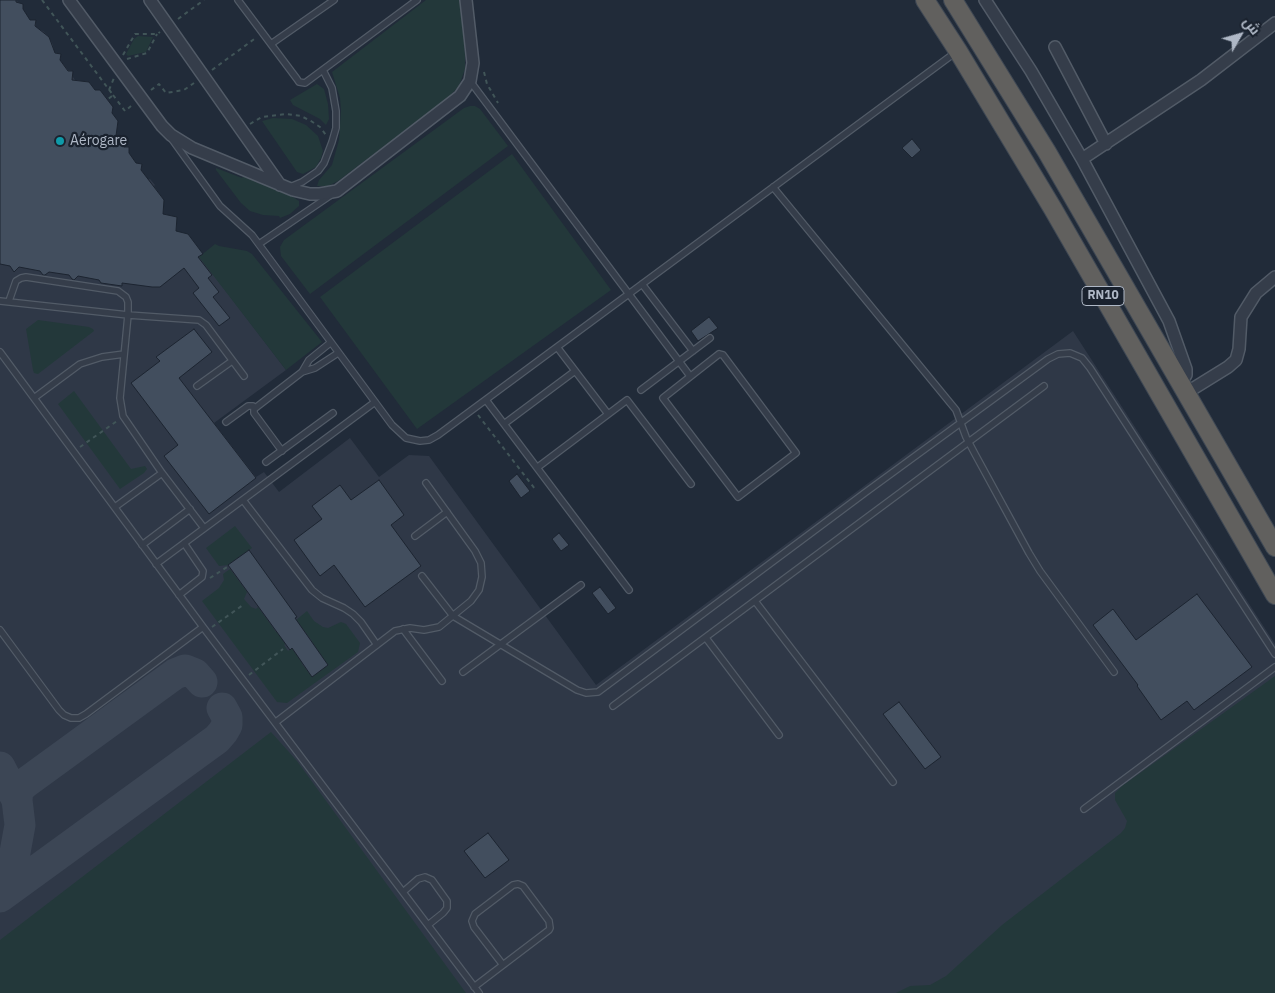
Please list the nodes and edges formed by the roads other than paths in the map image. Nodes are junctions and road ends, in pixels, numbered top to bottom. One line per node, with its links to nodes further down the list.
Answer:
1 (70, 0): 16 (street)
2 (150, 0): 19 (street)
3 (238, 0): 11 (lane)
4 (334, 0): 11 (lane)
5 (418, 0): 14 (lane)
6 (466, 0): 15 (street)
7 (925, 0): 13 (highway, RN10)
8 (953, 0): 44 (highway, RN10)
9 (985, 0): 18 (street)
10 (1275, 23): 17 (street)
11 (271, 44): 14 (lane)
12 (1054, 47): 17 (street)
13 (958, 51): 20 (lane); 76 (highway, RN10)
14 (323, 70): 19 (lane)
15 (470, 81): 21 (street); 25 (lane)
16 (162, 126): 19 (street); 22 (lane)
17 (1106, 144): 18 (street)
18 (1082, 159): 44 (street)
19 (284, 186): 21 (street)
20 (773, 187): 24 (lane); 53 (lane)
21 (337, 190): 22 (lane)
22 (259, 244): 30 (lane)
23 (1275, 277): 44 (street)
24 (642, 284): 25 (lane); 32 (lane)
25 (628, 294): 31 (lane); 37 (lane)
26 (0, 301): 27 (lane)
27 (9, 301): 28 (lane); 28 (lane)
28 (128, 315): 35 (lane); 36 (lane)
29 (710, 338): 32 (lane)
30 (330, 343): 34 (lane); 39 (lane)
31 (556, 347): 38 (lane); 47 (lane)
32 (692, 351): 37 (lane)
33 (0, 352): 46 (lane)
34 (338, 353): 39 (lane); 48 (lane)
35 (124, 354): 46 (lane); 59 (lane)
36 (232, 360): 40 (lane); 42 (lane)
37 (679, 361): 41 (lane); 45 (lane)
38 (575, 371): 51 (lane); 54 (lane)
39 (302, 372): 49 (lane)
40 (244, 376)
41 (690, 376): 41 (lane)
42 (197, 386)
43 (1044, 386): 55 (lane)
44 (1183, 388): 70 (highway, RN10)
45 (641, 390)
46 (34, 398): 63 (lane)
47 (486, 400): 48 (lane); 54 (lane)
48 (375, 402): 62 (lane)
49 (256, 408): 52 (lane); 56 (lane)
50 (333, 413): 56 (lane)
51 (608, 414): 58 (lane); 61 (lane)
52 (226, 422)
53 (961, 422): 55 (lane); 83 (lane); 85 (lane)
54 (504, 424): 58 (lane)
55 (969, 443): 77 (lane); 88 (lane)
56 (282, 451): 57 (lane)
57 (266, 462)
58 (538, 467): 74 (lane)
59 (162, 473): 63 (lane); 64 (lane)
60 (426, 483): 65 (lane)
61 (692, 484)
62 (243, 500): 66 (lane); 84 (lane)
63 (115, 507): 69 (lane)
64 (190, 509): 66 (lane); 69 (lane)
65 (447, 512): 67 (lane); 78 (lane)
66 (204, 528): 68 (lane)
67 (415, 536)
68 (184, 543): 71 (lane); 75 (lane)
69 (142, 545): 71 (lane)
70 (1275, 547)
71 (156, 564): 75 (lane)
72 (422, 576): 78 (lane)
73 (581, 585): 83 (lane)
74 (629, 590)
75 (180, 595): 79 (lane)
76 (1275, 595)
77 (756, 601): 82 (lane); 93 (lane)
78 (453, 616): 80 (lane); 83 (lane)
79 (205, 629): 81 (lane); 91 (lane)
80 (403, 629): 84 (lane); 89 (lane)
81 (0, 630)
82 (706, 638): 90 (lane); 92 (lane)
83 (500, 644): 87 (lane)
84 (377, 645): 91 (lane)
85 (1275, 654)
86 (1275, 667): 94 (lane)
87 (462, 672)
88 (1114, 672)
89 (442, 680)
90 (613, 706)
91 (276, 722): 95 (lane)
92 (779, 735)
93 (893, 782)
94 (1084, 809)
95 (403, 892): 96 (lane); 96 (lane)
96 (428, 925): 98 (lane)
97 (502, 965): 97 (lane); 98 (lane)
98 (474, 987): 99 (lane)
99 (479, 993)

